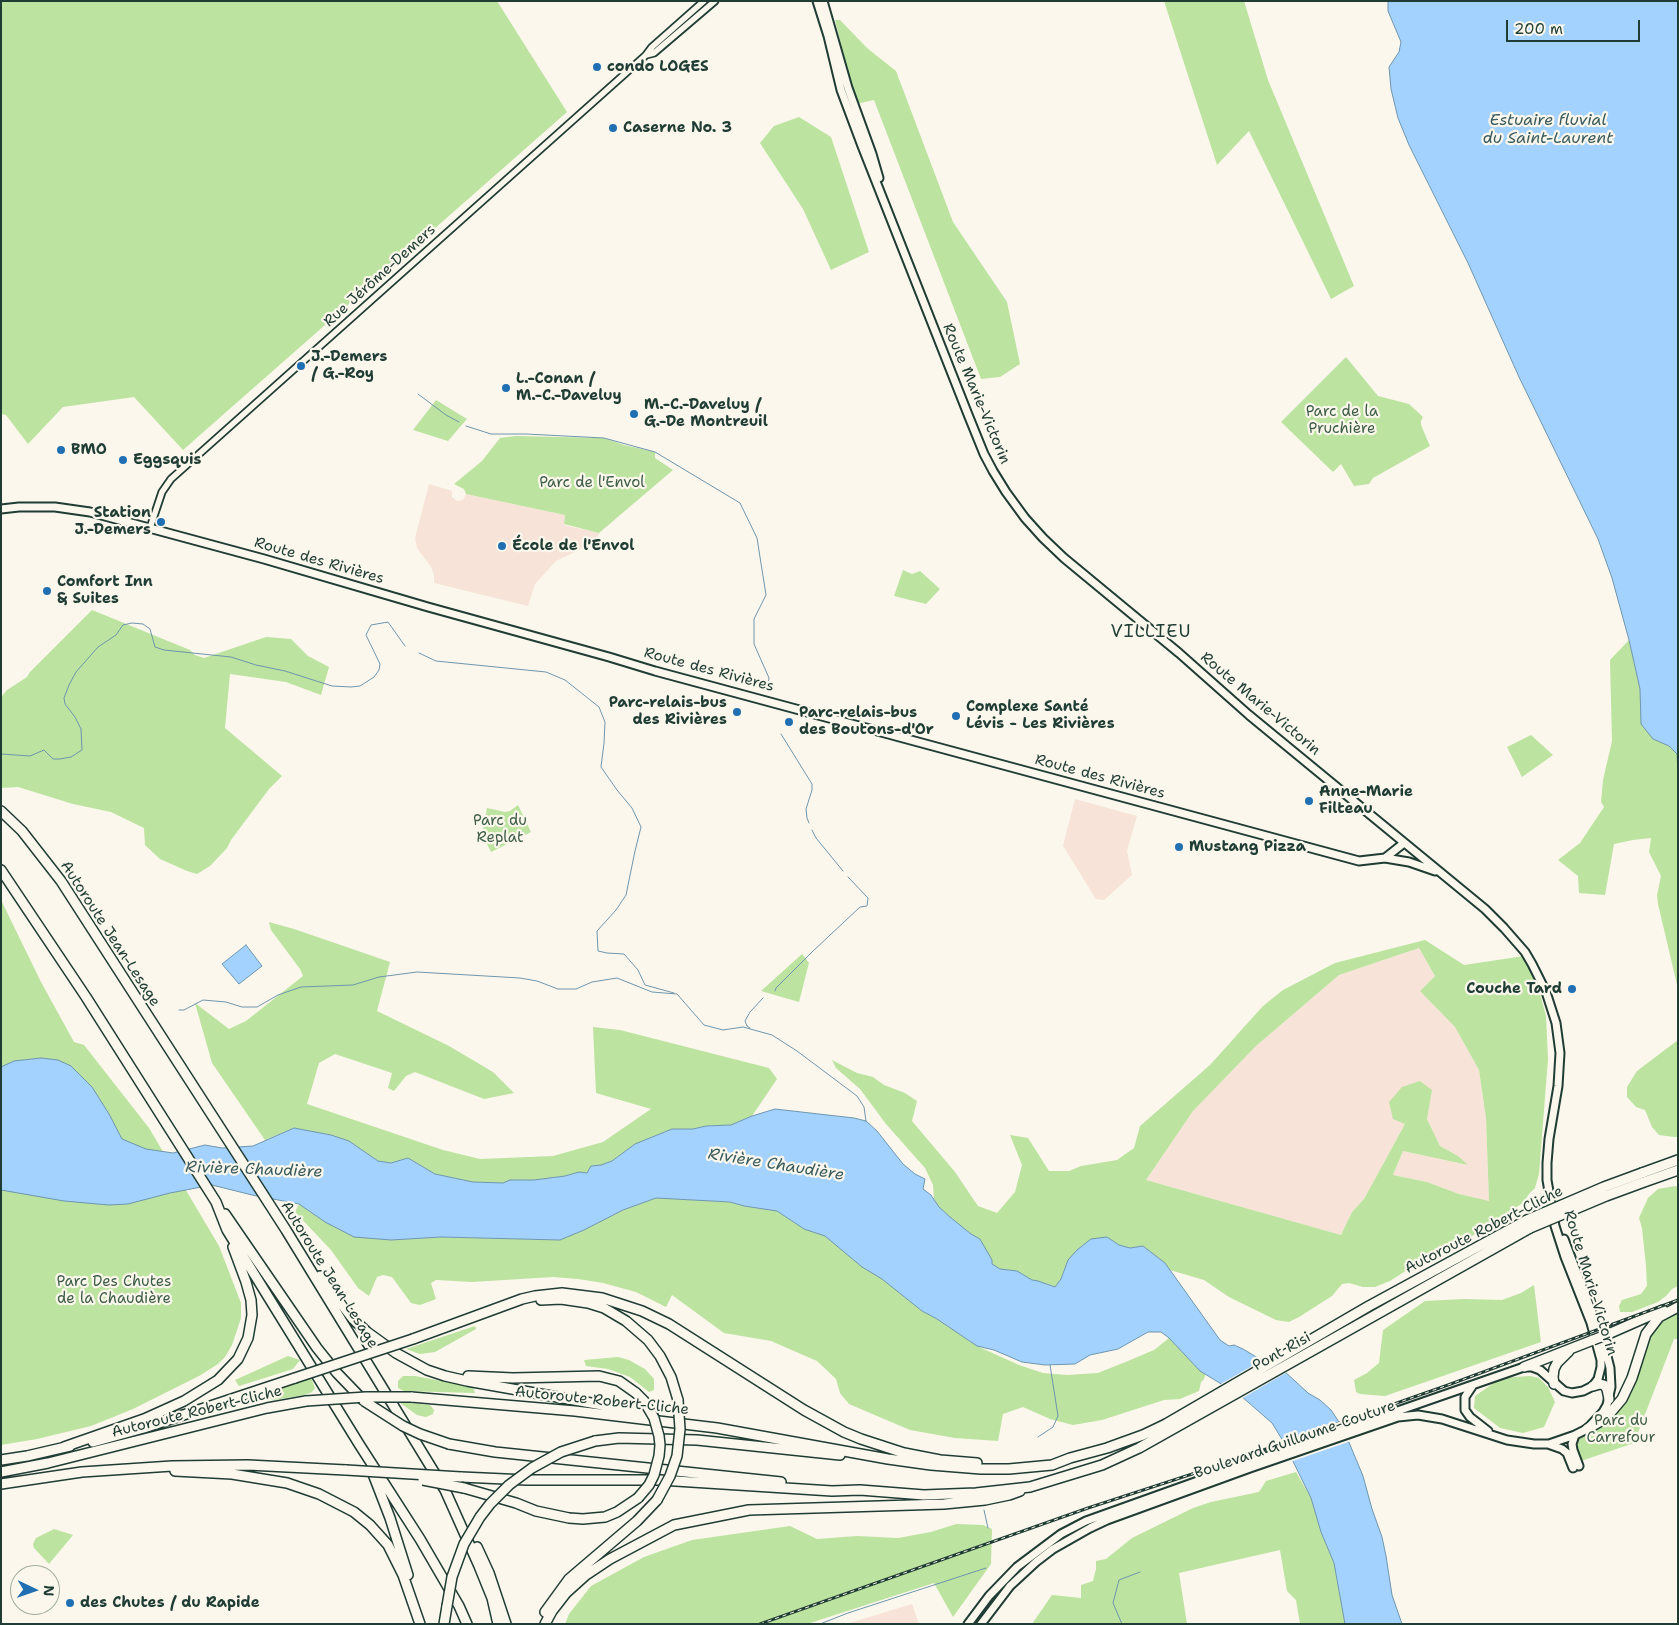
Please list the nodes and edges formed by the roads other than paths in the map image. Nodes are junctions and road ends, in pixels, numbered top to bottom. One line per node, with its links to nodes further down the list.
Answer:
1 (704, 1): 5 (street, Rue Jérôme-Demers)
2 (715, 1): 5 (street, Rue Jérôme-Demers)
3 (817, 1): 6 (main road, Route Marie-Victorin)
4 (823, 1): 6 (main road, Route Marie-Victorin)
5 (646, 55): 8 (street, Rue Jérôme-Demers)
6 (885, 202): 10 (main road, Route Marie-Victorin)
7 (1, 509): 8 (main road, Route des Rivières)
8 (150, 528): 11 (main road, Route des Rivières)
9 (1, 812): 23 (highway, Autoroute Jean-Lesage)
10 (1404, 843): 11 (main road); 13 (main road, Route Marie-Victorin)
11 (1384, 858): 13 (main road)
12 (1, 870): 15 (highway)
13 (1440, 873): 19 (main road, Route Marie-Victorin)
14 (1, 876): 15 (highway)
15 (10, 882): 20 (highway)
16 (1678, 1160): 18 (highway)
17 (1678, 1170): 18 (highway)
18 (1643, 1178): 21 (highway, Autoroute Robert-Cliche, bridge)
19 (1551, 1198): 33 (main road, Route Marie-Victorin); 34 (main road, Route Marie-Victorin)
20 (216, 1202): 22 (highway); 54 (highway, bridge)
21 (1529, 1224): 24 (highway, Autoroute Robert-Cliche); 26 (highway, Autoroute Robert-Cliche)
22 (227, 1230): 41 (highway); 43 (highway)
23 (286, 1230): 29 (highway); 53 (highway, Autoroute Jean-Lesage)
24 (1369, 1306): 35 (highway, Pont Risi)
25 (1678, 1306): 28 (highway, Boulevard Guillaume-Couture, bridge); 38 (highway, Boulevard Guillaume-Couture)
26 (1379, 1313): 35 (highway, Pont Risi)
27 (430, 1333): 43 (highway, bridge); 44 (highway); 60 (highway, bridge)
28 (1573, 1348): 30 (highway, Boulevard Guillaume-Couture); 32 (highway)
29 (411, 1361): 37 (highway); 50 (highway, bridge)
30 (1524, 1367): 31 (main road, Boulevard Guillaume-Couture); 32 (main road)
31 (1475, 1384): 36 (main road, Boulevard Guillaume-Couture); 40 (main road)
32 (1554, 1384): 33 (main road)
33 (1593, 1386): 34 (highway)
34 (1609, 1399): 38 (main road, Route Marie-Victorin)
35 (1197, 1411): 44 (highway, Autoroute Robert-Cliche); 52 (highway)
36 (1397, 1414): 40 (main road, Boulevard Guillaume-Couture); 47 (main road, Boulevard Guillaume-Couture)
37 (717, 1428): 45 (highway, Autoroute Robert-Cliche); 49 (highway, Autoroute Robert-Cliche, bridge)
38 (1587, 1429): 39 (main road, Boulevard Guillaume-Couture)
39 (1575, 1435): 42 (main road, Boulevard Guillaume-Couture); 42 (main road)
40 (1495, 1436): 42 (main road, Boulevard Guillaume-Couture)
41 (359, 1444): 55 (highway); 57 (highway)
42 (1548, 1444)
43 (64, 1447): 46 (highway)
44 (1070, 1458): 45 (highway, Autoroute Robert-Cliche)
45 (888, 1459): 56 (highway, bridge)
46 (1, 1460)
47 (1249, 1466): 61 (main road, Boulevard Guillaume-Couture); 62 (main road, Boulevard Guillaume-Couture)
48 (150, 1468): 50 (highway, bridge); 51 (highway); 55 (highway)
49 (1, 1472)
50 (384, 1473): 54 (highway, bridge)
51 (1, 1484)
52 (1030, 1487): 54 (highway); 60 (highway)
53 (445, 1490): 58 (highway, Autoroute Jean-Lesage); 59 (highway)
54 (860, 1490)
55 (421, 1624)
56 (445, 1624)
57 (467, 1624)
58 (498, 1624)
59 (506, 1624)
60 (543, 1624)
61 (968, 1624)
62 (980, 1624)

